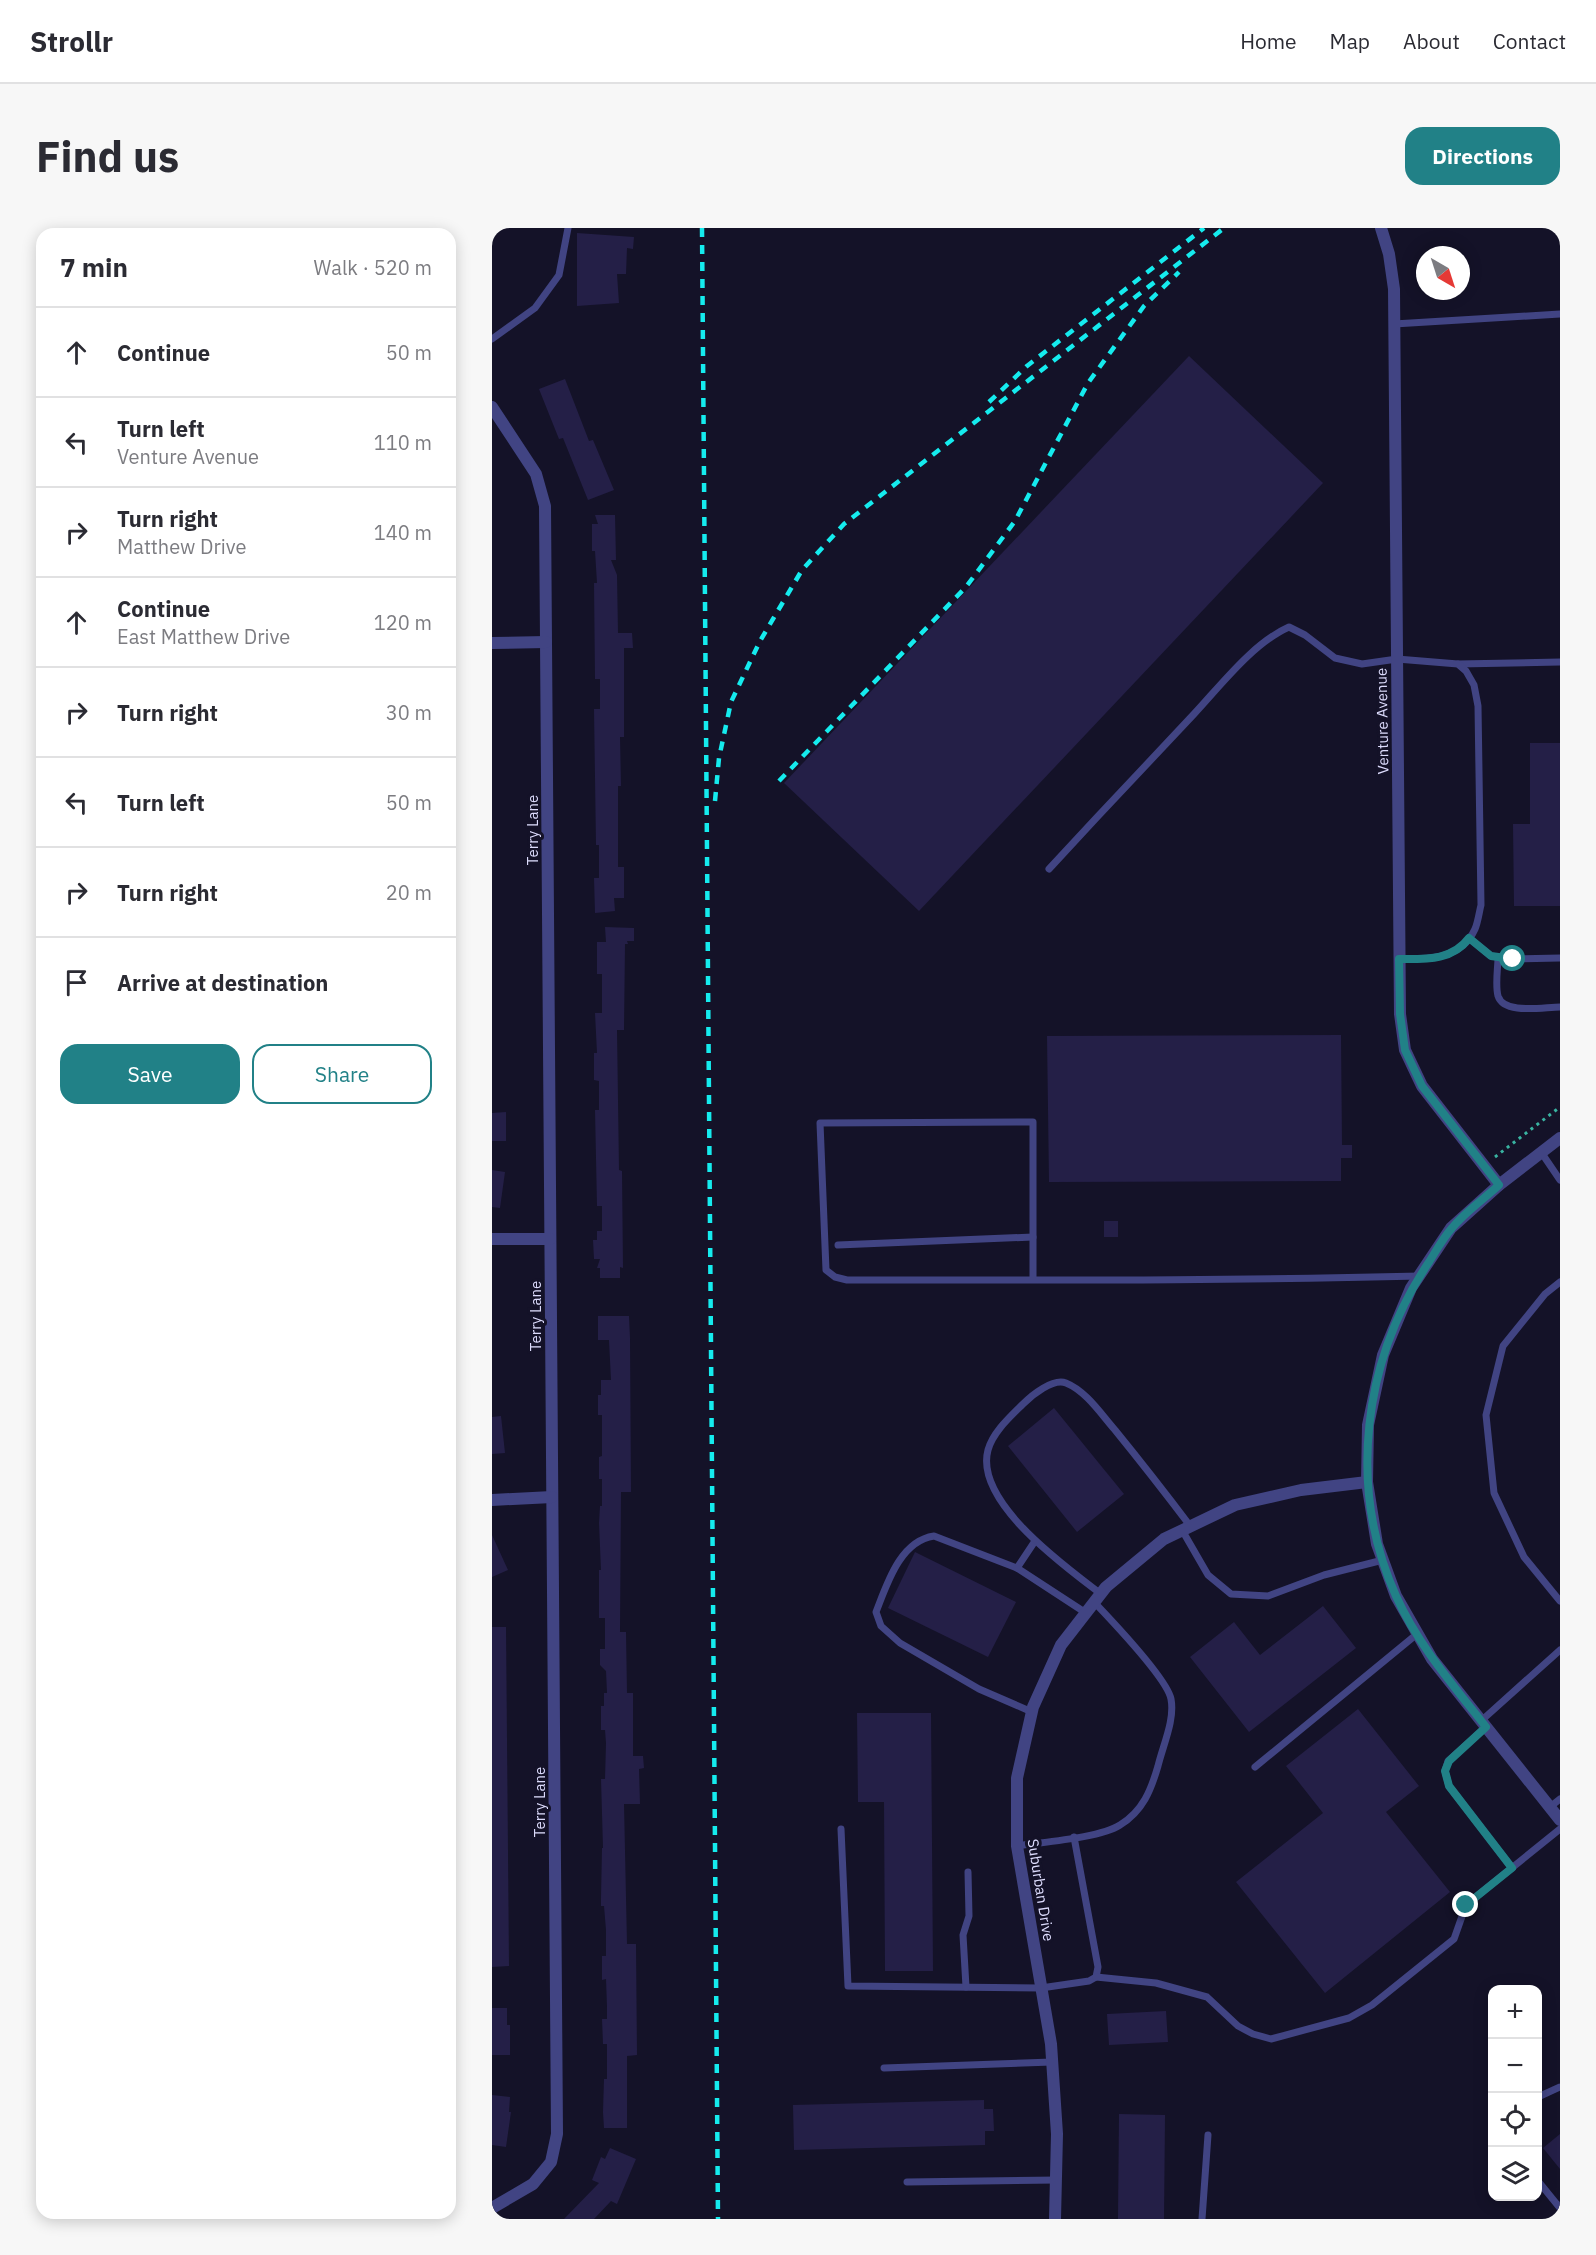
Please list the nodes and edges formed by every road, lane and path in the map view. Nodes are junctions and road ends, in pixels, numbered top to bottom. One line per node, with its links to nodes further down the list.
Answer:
1 (568, 228): 5 (lane)
2 (1381, 228): 4 (street, Venture Avenue)
3 (1560, 314): 4 (lane)
4 (1394, 324): 9 (street, Venture Avenue)
5 (492, 339)
6 (492, 407): 7 (street, Terry Lane)
7 (546, 642): 8 (street); 26 (street, Terry Lane)
8 (492, 643)
9 (1397, 659): 11 (lane); 12 (lane); 16 (street, Venture Avenue)
10 (1560, 662): 11 (lane)
11 (1458, 664): 13 (lane)
12 (1049, 868)
13 (1469, 938): 14 (lane); 16 (lane)
14 (1498, 957): 15 (lane); 17 (lane)
15 (1560, 958)
16 (1399, 959): 21 (street, Venture Avenue)
17 (1560, 1007)
18 (1560, 1107): 21 (path)
19 (1560, 1138): 20 (street)
20 (1541, 1152): 22 (lane); 23 (street)
21 (1484, 1166): 23 (street, Venture Avenue)
22 (1560, 1179)
23 (1499, 1185): 28 (street)
24 (1033, 1237): 27 (lane); 29 (lane); 29 (lane)
25 (492, 1239): 26 (street)
26 (550, 1239): 32 (street, Terry Lane)
27 (838, 1245)
28 (1420, 1276): 29 (lane); 31 (street)
29 (1033, 1280)
30 (1560, 1282): 39 (lane)
31 (1367, 1482): 34 (street, Suburban Drive); 36 (street)
32 (552, 1497): 33 (street); 66 (street, Terry Lane)
33 (492, 1500)
34 (1186, 1528): 35 (lane); 36 (lane); 38 (street, Suburban Drive)
35 (1035, 1541): 37 (lane); 38 (lane)
36 (1383, 1560): 41 (street)
37 (1017, 1568): 40 (lane); 43 (lane)
38 (1097, 1598): 40 (street, Suburban Drive); 51 (lane)
39 (1560, 1601)
40 (1086, 1613): 43 (street, Suburban Drive)
41 (1417, 1635): 44 (street); 45 (lane)
42 (1560, 1650): 44 (lane)
43 (1032, 1712): 52 (street, Suburban Drive)
44 (1484, 1724): 47 (street); 53 (lane)
45 (1255, 1767)
46 (1560, 1798): 47 (lane)
47 (1550, 1807): 48 (street)
48 (1560, 1820)
49 (841, 1829): 56 (lane)
50 (1560, 1829): 53 (lane)
51 (1074, 1837): 52 (lane); 55 (lane)
52 (1017, 1846): 57 (street, Suburban Drive)
53 (1512, 1868): 55 (lane)
54 (968, 1872): 56 (lane)
55 (1096, 1977): 57 (lane)
56 (966, 1987): 57 (lane)
57 (1041, 1988): 58 (street, Suburban Drive)
58 (1052, 2062): 59 (lane); 63 (street, Suburban Drive)
59 (884, 2068)
60 (1560, 2087): 61 (lane)
61 (1542, 2095)
62 (1208, 2135): 69 (lane)
63 (1057, 2180): 64 (lane); 68 (street, Suburban Drive)
64 (907, 2182)
65 (1542, 2186): 67 (lane)
66 (492, 2208)
67 (1560, 2208)
68 (1055, 2219)
69 (1202, 2219)

